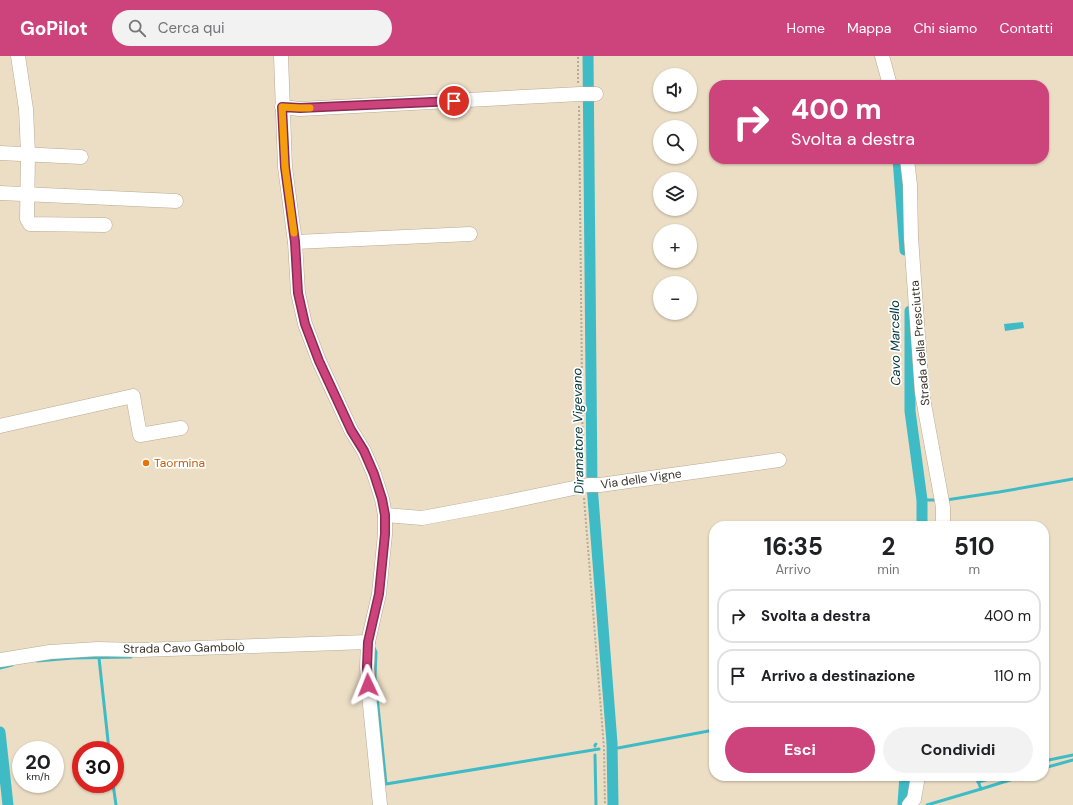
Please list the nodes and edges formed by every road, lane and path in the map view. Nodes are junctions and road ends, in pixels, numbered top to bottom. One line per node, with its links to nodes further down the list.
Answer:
1 (18, 56): 10 (street)
2 (281, 56): 8 (street)
3 (578, 56): 6 (path)
4 (882, 56): 5 (street)
5 (889, 80)
6 (579, 94): 7 (street); 8 (street); 22 (path)
7 (596, 94)
8 (282, 107): 18 (street)
9 (0, 153): 10 (street)
10 (28, 154): 11 (street); 14 (street)
11 (81, 157)
12 (907, 164): 24 (street, Strada della Presciutta)
13 (0, 193): 14 (street)
14 (26, 194): 15 (street); 16 (street)
15 (176, 201)
16 (105, 225)
17 (470, 234): 18 (street)
18 (295, 242): 23 (street)
19 (0, 426): 20 (street)
20 (181, 428)
21 (779, 460): 22 (street, Via delle Vigne)
22 (590, 486): 23 (street, Via delle Vigne); 29 (path)
23 (385, 515): 25 (street)
24 (943, 521)
25 (368, 642): 26 (street, Strada Cavo Gambolò); 28 (street)
26 (0, 660)
27 (917, 781): 30 (street)
28 (380, 805)
29 (605, 805)
30 (909, 805)

